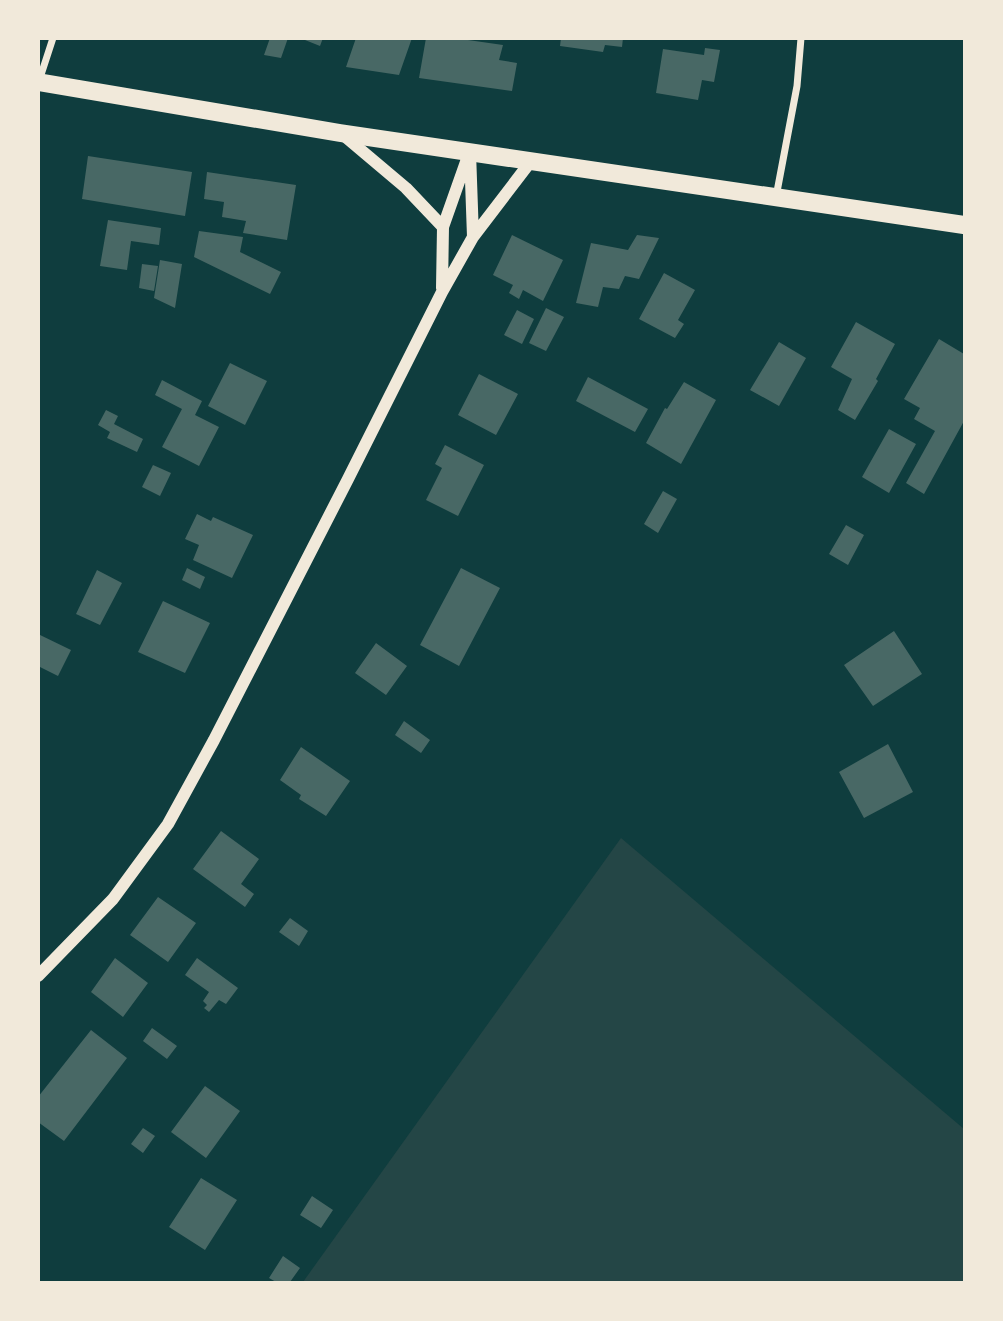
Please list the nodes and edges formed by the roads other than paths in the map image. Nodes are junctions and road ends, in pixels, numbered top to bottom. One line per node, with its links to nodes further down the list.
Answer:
1 (54, 38): 3 (street)
2 (801, 38): 7 (street)
3 (39, 82): 4 (main road)
4 (341, 133): 5 (main road); 9 (street)
5 (470, 152): 6 (main road); 9 (street); 10 (street)
6 (531, 161): 7 (main road); 10 (street)
7 (775, 197): 8 (main road)
8 (964, 225)
9 (443, 227): 11 (street)
10 (473, 237): 11 (street)
11 (442, 292): 12 (street)
12 (38, 976)

